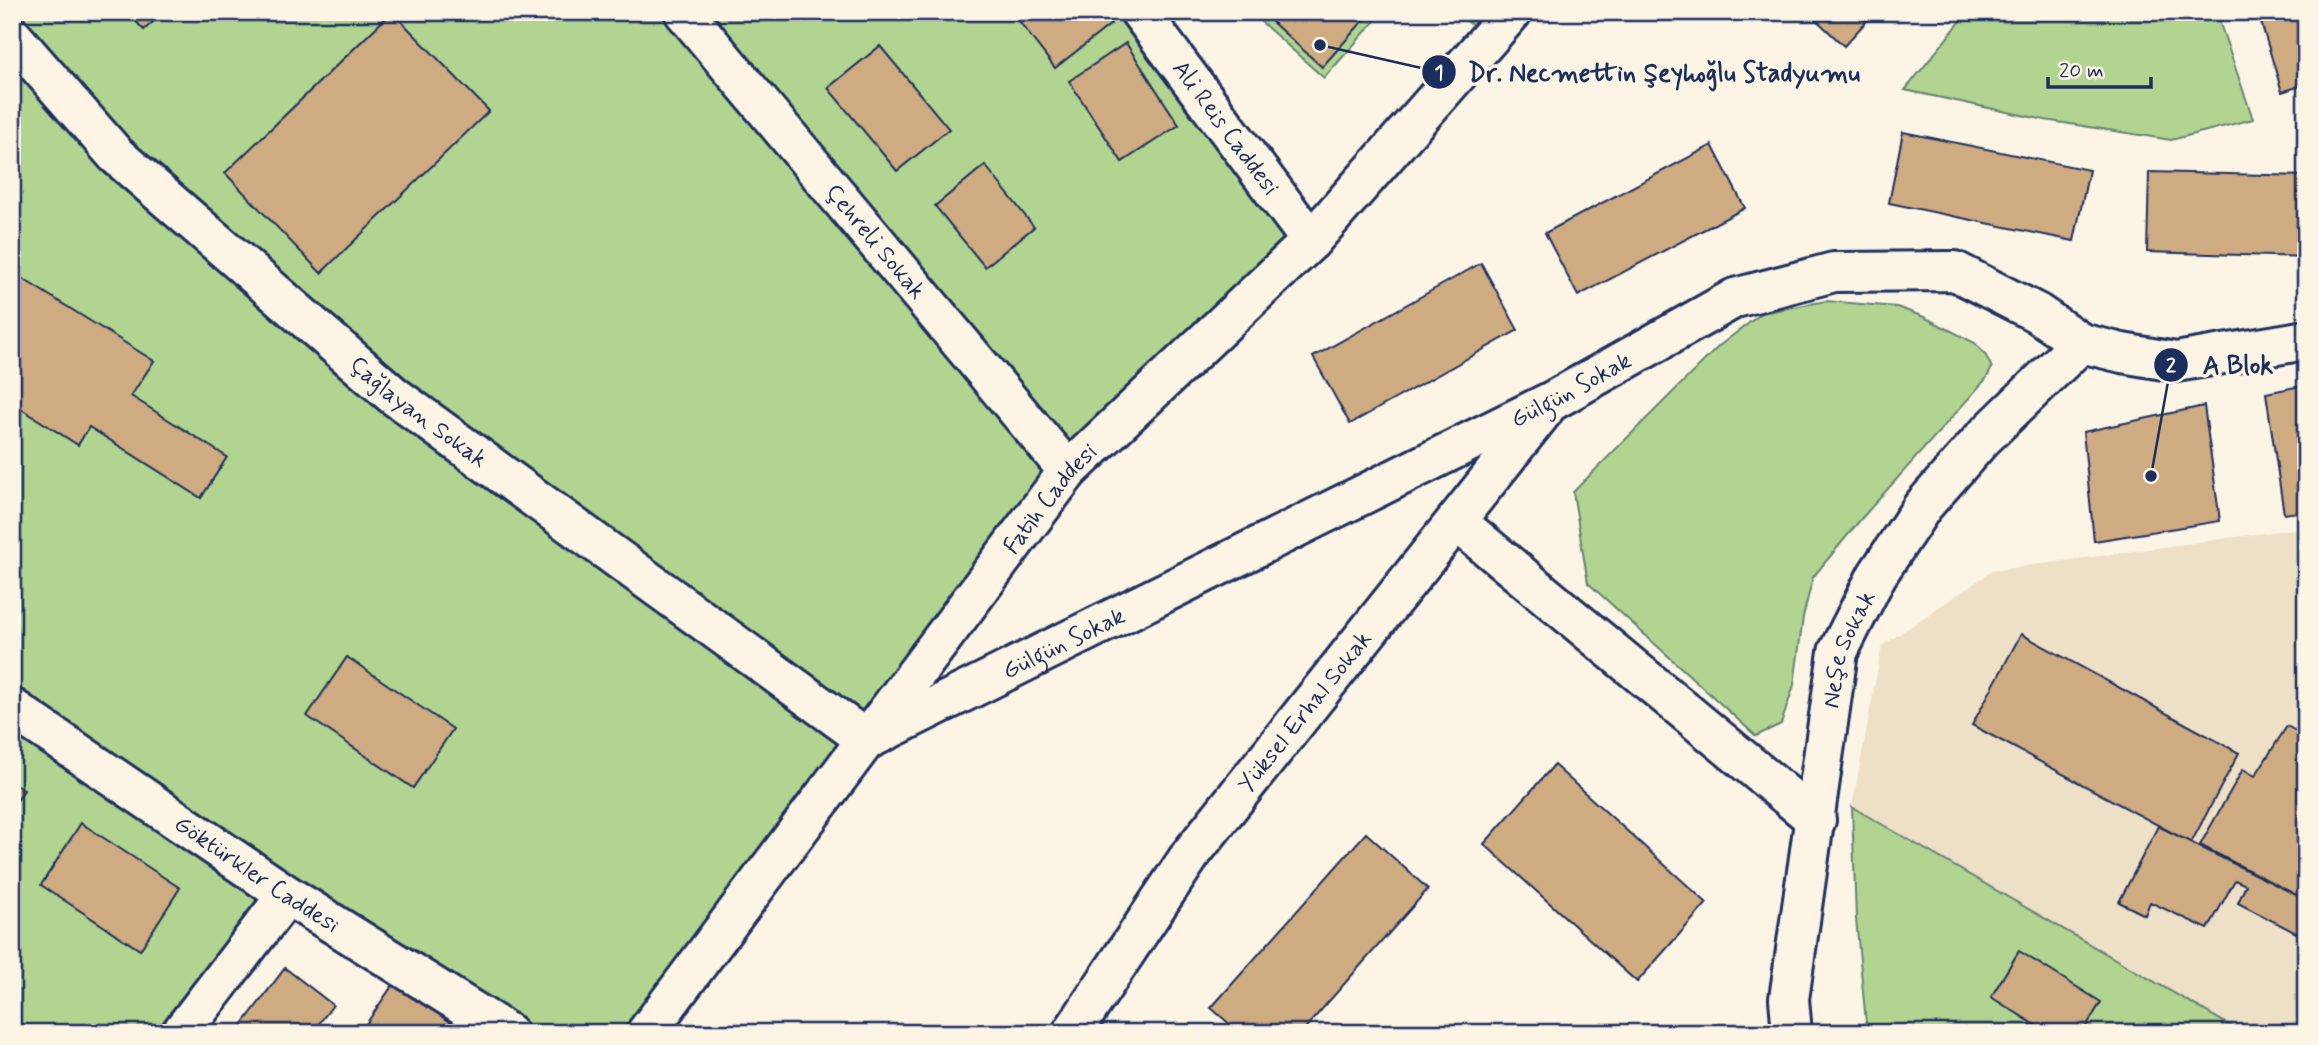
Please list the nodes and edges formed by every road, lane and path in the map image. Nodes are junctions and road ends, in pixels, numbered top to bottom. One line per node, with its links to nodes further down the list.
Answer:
1 (684, 12): 9 (street, Çehreli Sokak)
2 (1140, 12): 5 (street, Ali Reis Caddesi)
3 (1512, 12): 5 (street, Fatih Caddesi)
4 (12, 36): 12 (street, Çağlayan Sokak)
5 (1311, 241): 9 (street, Fatih Caddesi)
6 (2306, 340): 7 (street, Gülgün Sokak)
7 (2081, 343): 8 (street, Gülgün Sokak); 13 (street, Neşe Sokak)
8 (1552, 401): 10 (street, Yüksel Erhal Sokak); 12 (street, Gülgün Sokak)
9 (1068, 471): 12 (street, Fatih Caddesi)
10 (1456, 521): 13 (street); 18 (street, Yüksel Erhal Sokak)
11 (12, 708): 14 (street, Göktürkler Caddesi)
12 (867, 740): 17 (street, Fatih Caddesi)
13 (1816, 820): 19 (street, Neşe Sokak)
14 (287, 895): 15 (street); 16 (street, Göktürkler Caddesi)
15 (181, 1033)
16 (508, 1033)
17 (646, 1033)
18 (1072, 1033)
19 (1792, 1033)

